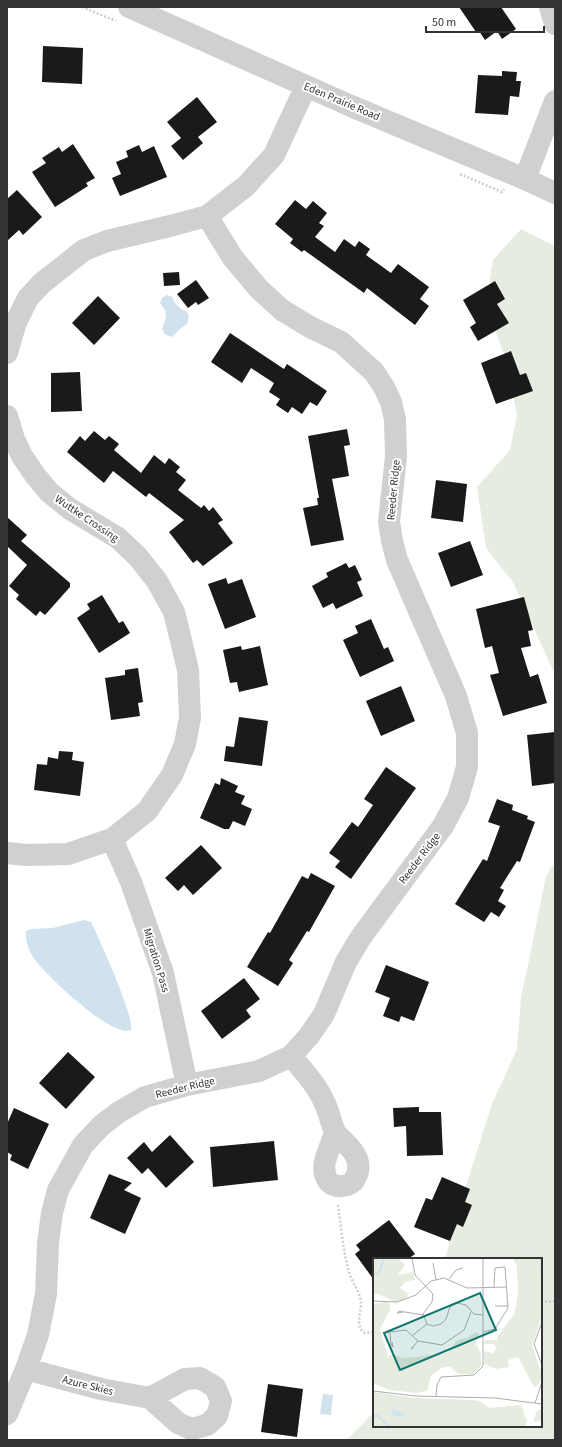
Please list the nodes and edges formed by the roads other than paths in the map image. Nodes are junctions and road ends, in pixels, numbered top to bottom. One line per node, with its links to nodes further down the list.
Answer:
1 (129, 7): 4 (street, Eden Prairie Road)
2 (550, 7): 3 (street)
3 (555, 24)
4 (306, 86): 6 (street, Eden Prairie Road); 8 (street)
5 (555, 101): 6 (street)
6 (524, 179): 7 (street, Eden Prairie Road)
7 (555, 193)
8 (207, 216): 9 (street); 13 (street, Reeder Ridge)
9 (7, 354)
10 (7, 416): 11 (street, Wuttke Crossing)
11 (112, 839): 12 (street, Wuttke Crossing); 14 (street, Migration Pass)
12 (7, 852)
13 (291, 1056): 14 (street, Reeder Ridge); 15 (street)
14 (187, 1085): 16 (street, Reeder Ridge)
15 (335, 1133): 15 (street)
16 (26, 1369): 17 (street, Azure Skies); 18 (street, Reeder Ridge)
17 (150, 1398)
18 (7, 1414)

